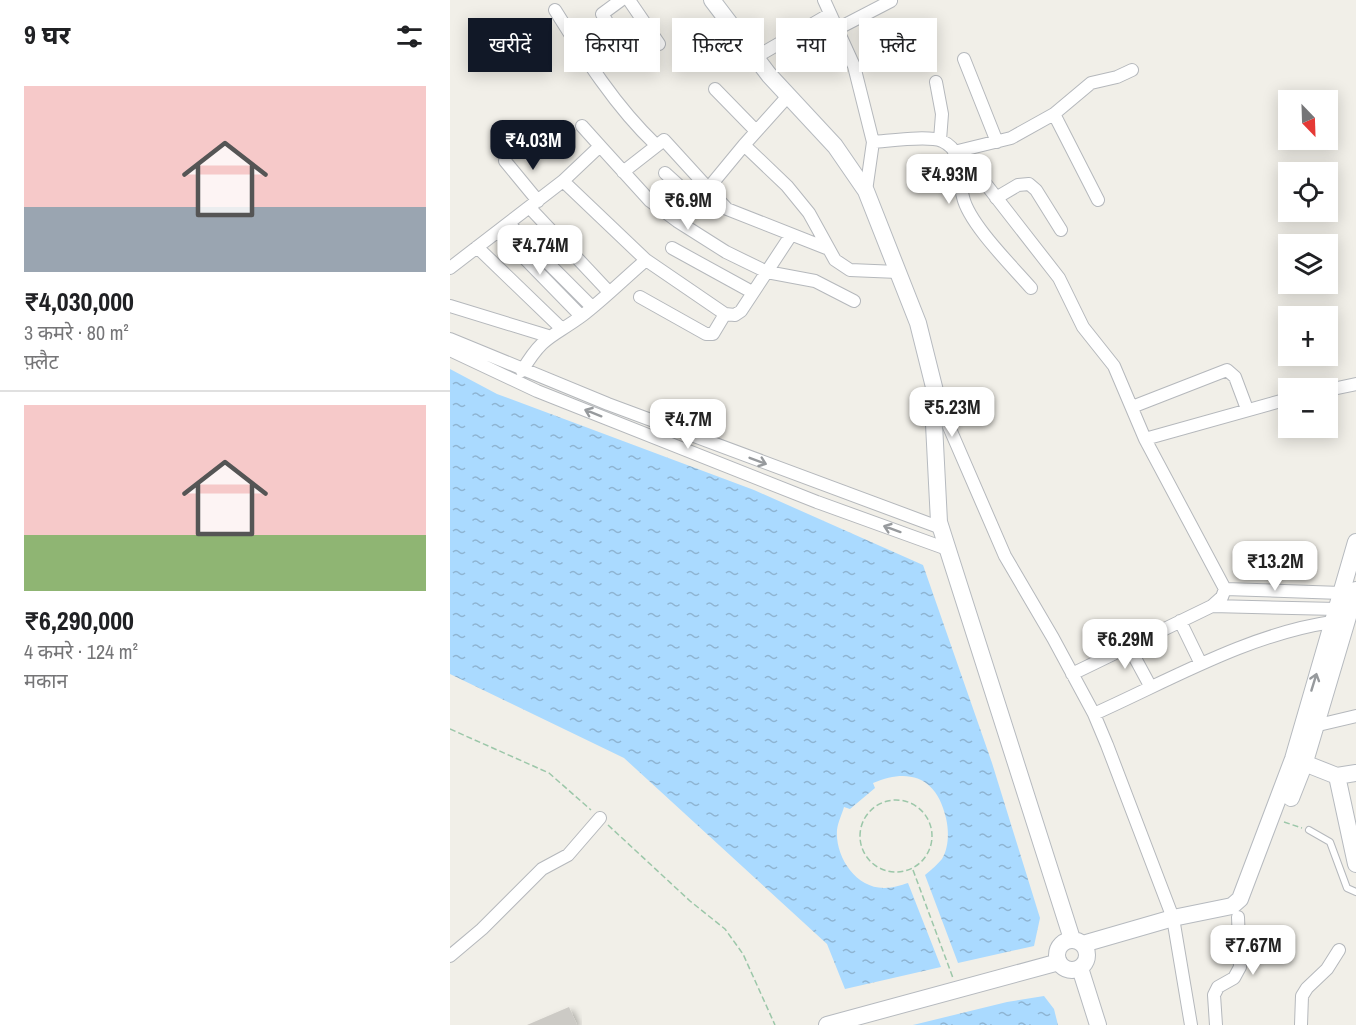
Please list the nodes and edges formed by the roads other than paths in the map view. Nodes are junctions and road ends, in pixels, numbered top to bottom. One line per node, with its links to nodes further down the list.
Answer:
1 (621, 0): 8 (street)
2 (629, 0): 9 (street)
3 (712, 0): 10 (street)
4 (824, 0): 7 (street)
5 (891, 1): 12 (street)
6 (555, 10): 27 (street)
7 (830, 14): 11 (street); 14 (street)
8 (605, 18)
9 (641, 18)
10 (726, 18)
11 (832, 18)
12 (847, 23)
13 (847, 50): 25 (street)
14 (764, 52)
15 (964, 59): 26 (street)
16 (764, 67): 20 (street)
17 (1132, 69): 21 (street)
18 (936, 82): 24 (street)
19 (715, 89): 23 (street)
20 (788, 96): 23 (street); 36 (street)
21 (1054, 114): 26 (street); 38 (street)
22 (582, 126): 29 (street)
23 (756, 131): 28 (street)
24 (940, 140): 25 (street); 30 (street)
25 (873, 142): 36 (street)
26 (997, 142): 30 (street)
27 (656, 145): 32 (street); 35 (street)
28 (744, 145): 35 (street); 47 (street)
29 (600, 147): 32 (street); 34 (street)
30 (957, 157): 37 (street); 52 (street)
31 (505, 161): 40 (street)
32 (623, 172): 41 (street)
33 (665, 173): 39 (street)
34 (563, 181): 40 (street); 48 (street)
35 (708, 186): 39 (street); 44 (street)
36 (866, 191): 51 (street)
37 (996, 198): 43 (street); 70 (street)
38 (1098, 200)
39 (697, 202): 41 (street)
40 (533, 204): 42 (street); 53 (street)
41 (677, 221): 50 (street)
42 (503, 227): 45 (street); 58 (street); 60 (street)
43 (1061, 230)
44 (791, 235): 47 (street); 50 (street)
45 (477, 246): 49 (street); 61 (street)
46 (672, 248): 54 (street)
47 (826, 248): 51 (street)
48 (646, 260): 53 (street); 59 (street)
49 (450, 268)
50 (767, 272): 54 (street); 56 (street)
51 (898, 272): 68 (street)
52 (1031, 288)
53 (609, 292): 58 (street)
54 (752, 292): 59 (street)
55 (640, 297): 59 (street)
56 (854, 301)
57 (450, 306): 62 (street)
58 (592, 307): 60 (street)
59 (725, 314)
60 (581, 316): 61 (street)
61 (561, 328): 62 (street)
62 (548, 336): 65 (street)
63 (450, 339): 65 (street)
64 (450, 350): 73 (street, one-way to 64)
65 (522, 371): 72 (street)
66 (1356, 384): 67 (street)
67 (1338, 388)
68 (937, 399): 75 (street); 84 (street)
69 (1278, 401): 71 (street)
70 (1132, 407): 71 (street); 74 (street)
71 (1247, 409): 74 (street)
72 (632, 413): 73 (street); 75 (street, one-way to 75)
73 (626, 426): 77 (street, one-way to 73)
74 (1145, 439): 78 (street)
75 (941, 528): 77 (street)
76 (1356, 542): 79 (street)
77 (947, 549): 98 (street)
78 (1225, 589): 79 (street); 80 (street)
79 (1346, 601): 80 (street); 86 (street); 88 (street); 89 (street, one-way to 79)
80 (1212, 606): 81 (street)
81 (1180, 621): 82 (street); 83 (street)
82 (1128, 645): 84 (street); 85 (street)
83 (1199, 660)
84 (1072, 674): 86 (street)
85 (1148, 682)
86 (1094, 714): 97 (street)
87 (1356, 716): 88 (street)
88 (1314, 726): 89 (street)
89 (1299, 762): 91 (street); 96 (street); 97 (street)
90 (1356, 773): 91 (street)
91 (1337, 777): 94 (street)
92 (600, 818): 100 (street)
93 (1309, 830): 95 (lane)
94 (1356, 864)
95 (1356, 892)
96 (1238, 916): 97 (street); 106 (street)
97 (1175, 923): 98 (street); 105 (street)
98 (1081, 944): 101 (street); 102 (street)
99 (1339, 950): 107 (street)
100 (450, 956)
101 (1059, 962): 102 (street); 103 (street)
102 (1080, 968): 104 (street)
103 (827, 1025)
104 (1098, 1025)
105 (1191, 1025)
106 (1216, 1025)
107 (1301, 1025)

